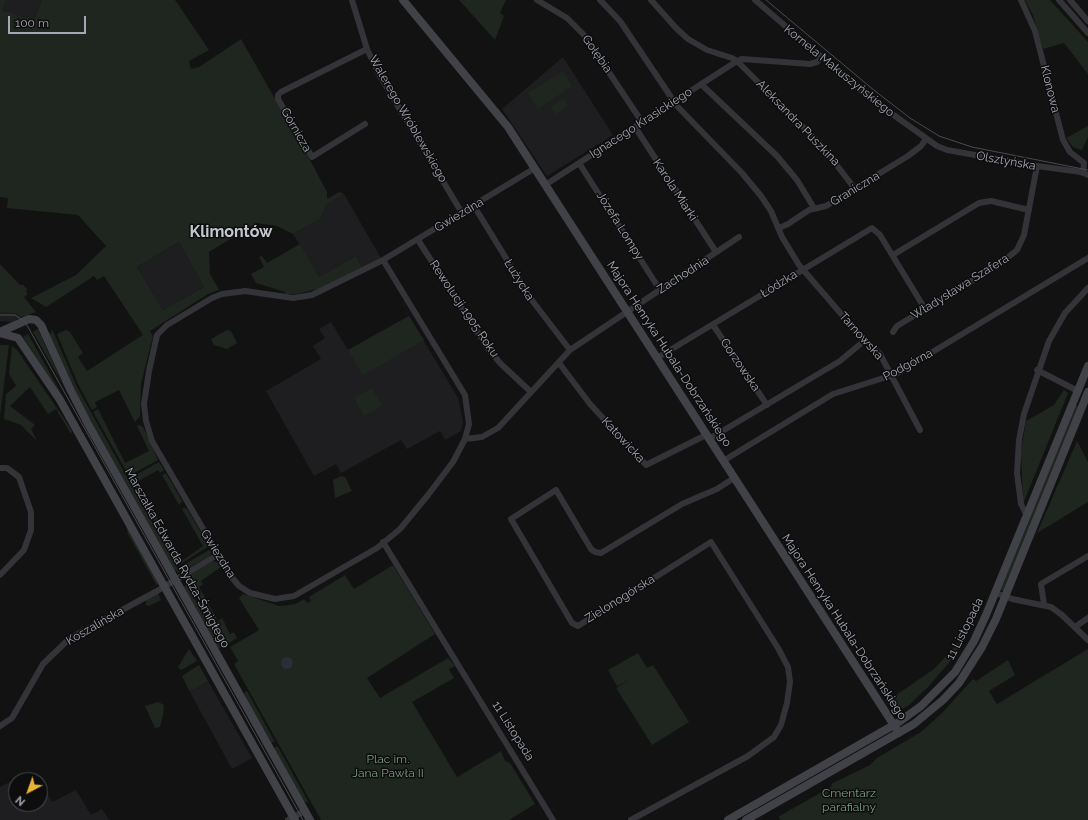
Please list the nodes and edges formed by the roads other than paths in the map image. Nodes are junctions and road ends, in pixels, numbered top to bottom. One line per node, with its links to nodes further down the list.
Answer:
1 (352, 0): 12 (street, Walerego Wróblewskiego)
2 (403, 0): 23 (street, Majora Henryka Hubala-Dobrzańskiego)
3 (537, 0): 17 (street, Gołębia)
4 (600, 0): 16 (street, Tarnowska)
5 (651, 0): 14 (street)
6 (755, 0): 13 (street, Kornela Makuszyńskiego)
7 (1021, 0): 24 (street, Klonowa)
8 (1059, 0): 11 (street)
9 (1070, 0): 10 (street)
10 (1088, 21)
11 (1088, 33)
12 (367, 49): 18 (street, Górnicza); 30 (street, Walerego Wróblewskiego)
13 (821, 58): 14 (street); 20 (street, Kornela Makuszyńskiego)
14 (737, 61): 15 (street, Ignacego Krasickiego); 26 (street, Aleksandra Puszkina)
15 (701, 84): 16 (street, Ignacego Krasickiego); 28 (street)
16 (673, 102): 17 (street, Ignacego Krasickiego); 31 (street, Tarnowska)
17 (642, 122): 19 (street, Ignacego Krasickiego)
18 (365, 124)
19 (635, 127): 21 (street, Ignacego Krasickiego); 34 (street, Karola Miarki)
20 (926, 140): 22 (street, Olsztyńska); 26 (street, Graniczna)
21 (579, 163): 25 (street, Ignacego Krasickiego); 40 (street, Józefa Lompy)
22 (1037, 166): 24 (street, Olsztyńska); 29 (street, Władysława Szafera)
23 (535, 168): 25 (street, Majora Henryka Hubala-Dobrzańskiego); 27 (street, Gwiezdna)
24 (1086, 174)
25 (545, 185): 42 (street, Majora Henryka Hubala-Dobrzańskiego)
26 (855, 189): 28 (street, Graniczna)
27 (474, 206): 30 (street, Gwiezdna); 49 (street, Łużycka)
28 (814, 208): 31 (street, Graniczna)
29 (1029, 210): 35 (street); 41 (street, Władysława Szafera)
30 (462, 213): 33 (street, Gwiezdna)
31 (779, 228): 38 (street, Tarnowska)
32 (739, 237): 34 (street, Zachodnia)
33 (418, 240): 37 (street, Gwiezdna); 56 (street, Rewolucji 1905 Roku)
34 (716, 252): 40 (street, Zachodnia)
35 (893, 255): 38 (street, Łódzka); 41 (street, Łódzka)
36 (1088, 258): 54 (street, Podgórna)
37 (384, 260): 61 (street, Gwiezdna); 67 (street, Gwiezdna)
38 (803, 269): 44 (street, Łódzka); 48 (street, Tarnowska)
39 (1088, 288): 53 (street)
40 (660, 290): 42 (street, Zachodnia)
41 (925, 309): 46 (street, Władysława Szafera)
42 (627, 312): 49 (street, Zachodnia); 50 (street, Majora Henryka Hubala-Dobrzańskiego)
43 (21, 323): 45 (street, Marszałka Edwarda Rydza-Śmigłego); 47 (street); 70 (street, Marszałka Edwarda Rydza-Śmigłego)
44 (713, 325): 50 (street, Łódzka); 58 (street, Gorzowska)
45 (0, 332): 47 (street, Marszałka Edwarda Rydza-Śmigłego)
46 (893, 332)
47 (18, 338): 71 (street, Marszałka Edwarda Rydza-Śmigłego)
48 (864, 341): 54 (street, Tarnowska); 58 (street)
49 (570, 350): 51 (street, Zachodnia)
50 (657, 358): 60 (street, Majora Henryka Hubala-Dobrzańskiego)
51 (558, 363): 56 (street, Zachodnia); 60 (street, Katowicka)
52 (1088, 366): 55 (street, 11 Listopada)
53 (1037, 370): 55 (street); 65 (street)
54 (893, 376): 59 (street, Tarnowska); 62 (street, Podgórna)
55 (1078, 391): 65 (street, 11 Listopada)
56 (532, 392): 61 (street, Zachodnia)
57 (1088, 392): 73 (street, 11 Listopada)
58 (766, 405): 60 (street)
59 (920, 430)
60 (708, 437): 62 (street, Majora Henryka Hubala-Dobrzańskiego)
61 (465, 439): 66 (street, Gwiezdna)
62 (723, 461): 64 (street, Majora Henryka Hubala-Dobrzańskiego)
63 (0, 468): 69 (street)
64 (734, 478): 79 (street, Majora Henryka Hubala-Dobrzańskiego); 89 (street, Zielonogórska)
65 (1028, 514): 72 (street, 11 Listopada)
66 (383, 542): 67 (street, Gwiezdna); 88 (street, 11 Listopada)
67 (217, 555): 70 (street, Koszalińska)
68 (1088, 556): 74 (street)
69 (0, 576)
70 (176, 580): 71 (street, Koszalińska); 84 (street, Marszałka Edwarda Rydza-Śmigłego)
71 (164, 586): 78 (street, Koszalińska); 86 (street, Marszałka Edwarda Rydza-Śmigłego)
72 (996, 593): 73 (street); 79 (street, 11 Listopada)
73 (1005, 596): 74 (street); 80 (street, 11 Listopada)
74 (1044, 604): 76 (street)
75 (1088, 618): 76 (street)
76 (1075, 627): 77 (street)
77 (1088, 640)
78 (0, 726)
79 (894, 726): 80 (street, Majora Henryka Hubala-Dobrzańskiego); 81 (street, 11 Listopada)
80 (899, 733): 82 (street, 11 Listopada)
81 (801, 778): 82 (street); 83 (street, 11 Listopada)
82 (805, 787): 85 (street, 11 Listopada)
83 (760, 802): 85 (street); 90 (street, 11 Listopada)
84 (305, 810): 86 (street); 87 (street, Marszałka Edwarda Rydza-Śmigłego)
85 (765, 810): 91 (street, 11 Listopada)
86 (292, 819)
87 (310, 820)
88 (553, 820)
89 (631, 820)
90 (728, 820)
91 (746, 820)

